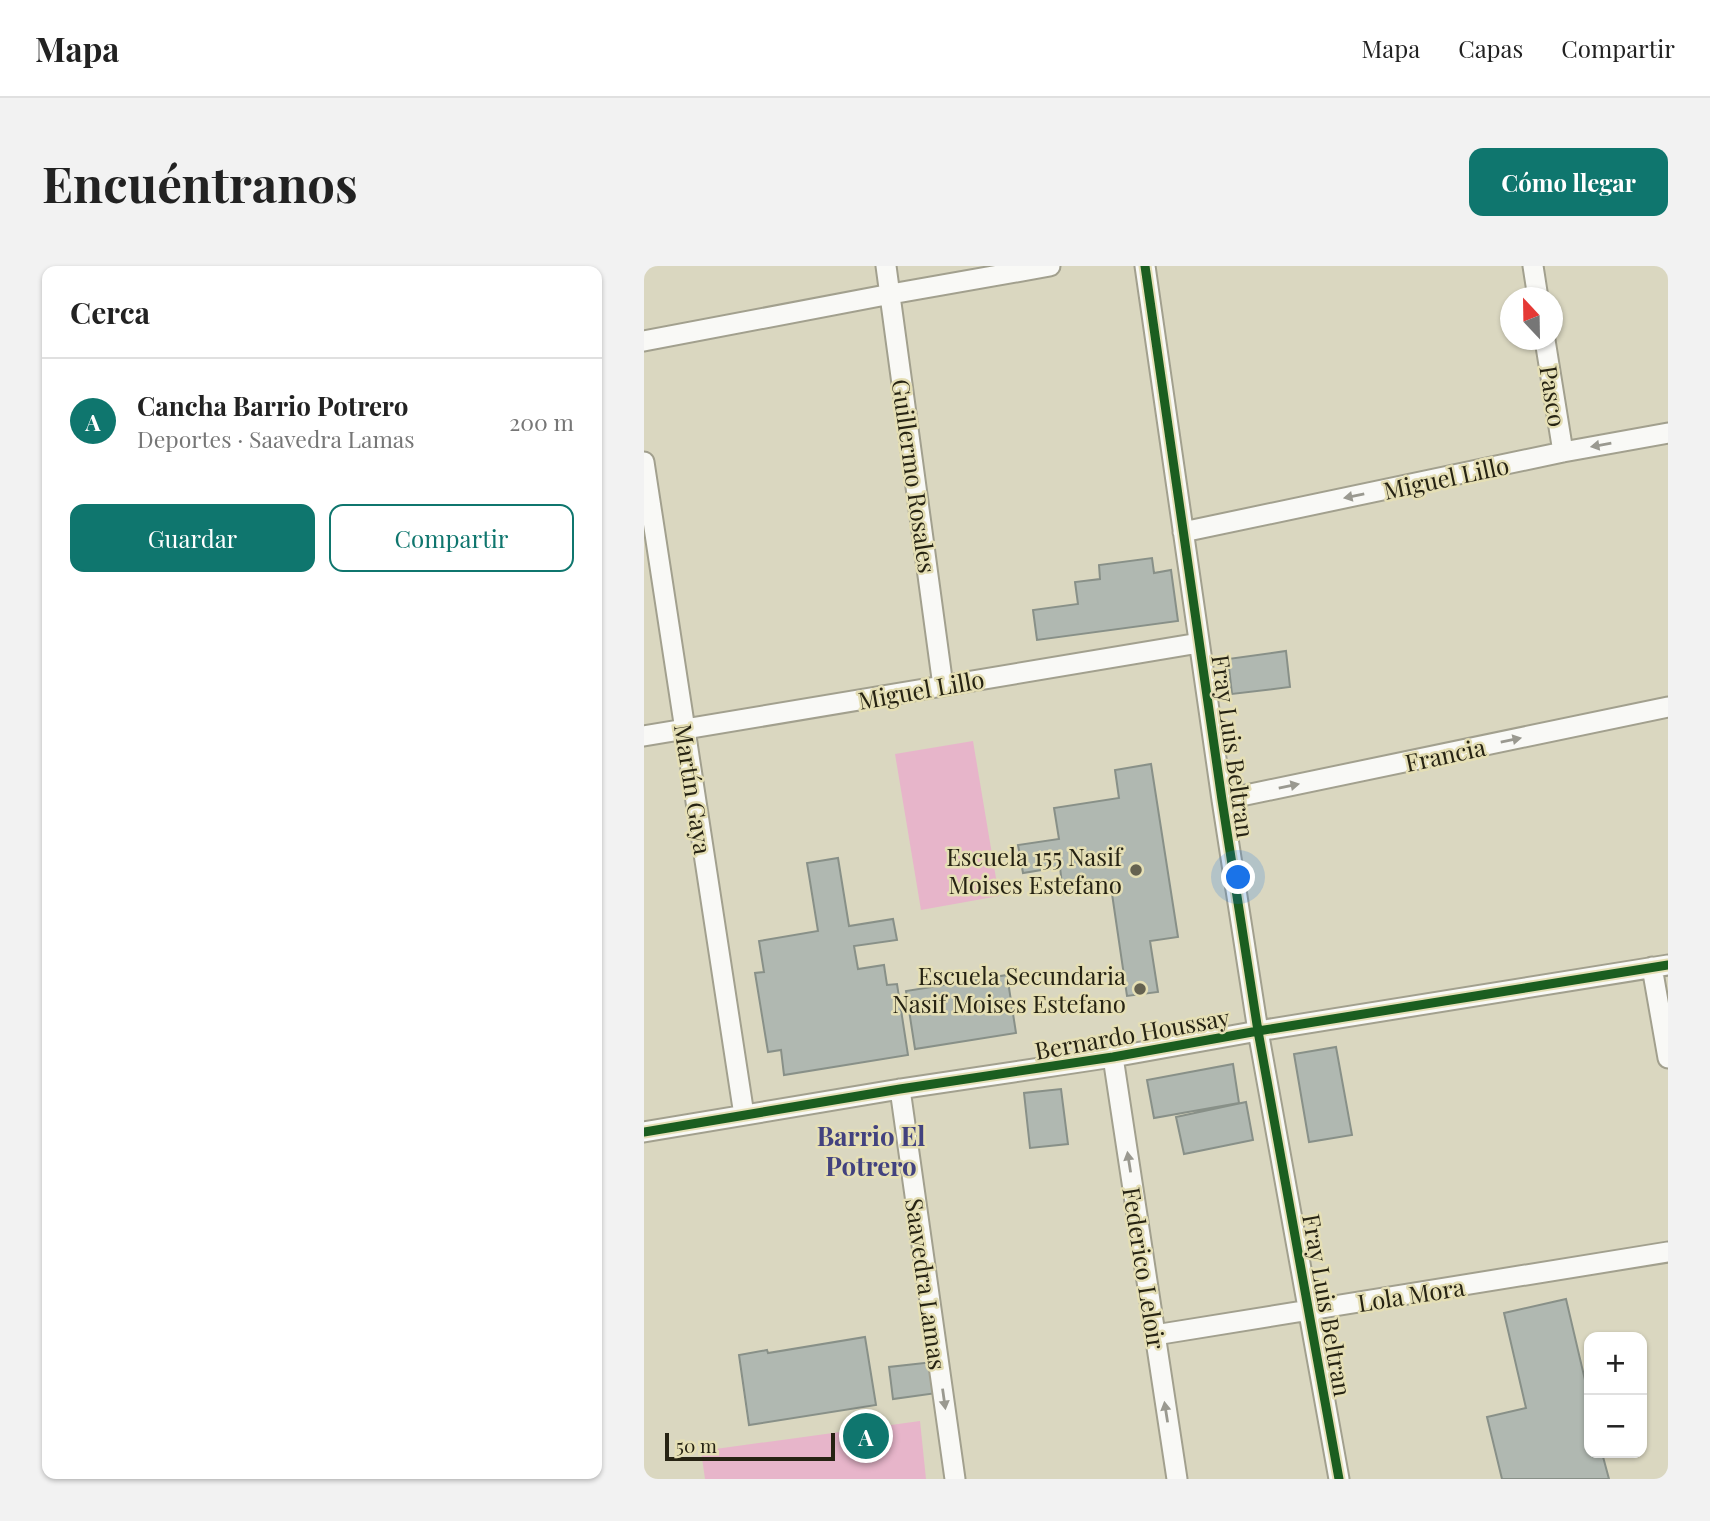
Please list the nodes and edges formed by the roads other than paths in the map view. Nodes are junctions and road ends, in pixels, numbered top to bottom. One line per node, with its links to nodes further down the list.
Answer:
1 (886, 266): 6 (street, Guillermo Rosales)
2 (1050, 266): 6 (street)
3 (1145, 266): 12 (street, Fray Luis Beltran)
4 (1533, 266): 5 (street)
5 (1536, 287)
6 (891, 294): 7 (street); 14 (street, Guillermo Rosales)
7 (644, 341)
8 (1547, 350): 10 (street, Pasco)
9 (1668, 433): 10 (street, Miguel Lillo, one-way to 10)
10 (1563, 452): 12 (street, Miguel Lillo, one-way to 12)
11 (644, 462): 16 (street, Martín Gaya)
12 (1183, 531): 13 (street, Fray Luis Beltran)
13 (1199, 643): 14 (street, Miguel Lillo); 18 (street, Fray Luis Beltran)
14 (943, 686): 16 (street, Miguel Lillo)
15 (1668, 707): 18 (street, Francia, one-way to 15)
16 (685, 730): 17 (street, Miguel Lillo); 24 (street, Martín Gaya)
17 (644, 736)
18 (1222, 800): 20 (street, Fray Luis Beltran)
19 (1660, 966): 20 (street, Bernardo Houssay); 22 (street)
20 (1258, 1031): 21 (street, Bernardo Houssay); 27 (street, Fray Luis Beltran)
21 (1113, 1057): 23 (street, Bernardo Houssay); 28 (street, Federico Leloir, one-way to 21)
22 (1668, 1058)
23 (900, 1089): 24 (street, Bernardo Houssay); 29 (street, Saavedra Lamas, one-way to 29)
24 (744, 1115): 25 (street, Bernardo Houssay)
25 (644, 1132)
26 (1668, 1252): 27 (street, Lola Mora)
27 (1310, 1311): 28 (street, Lola Mora); 31 (street, Fray Luis Beltran)
28 (1155, 1335): 30 (street, Federico Leloir, one-way to 28)
29 (955, 1479)
30 (1177, 1479)
31 (1339, 1479)

